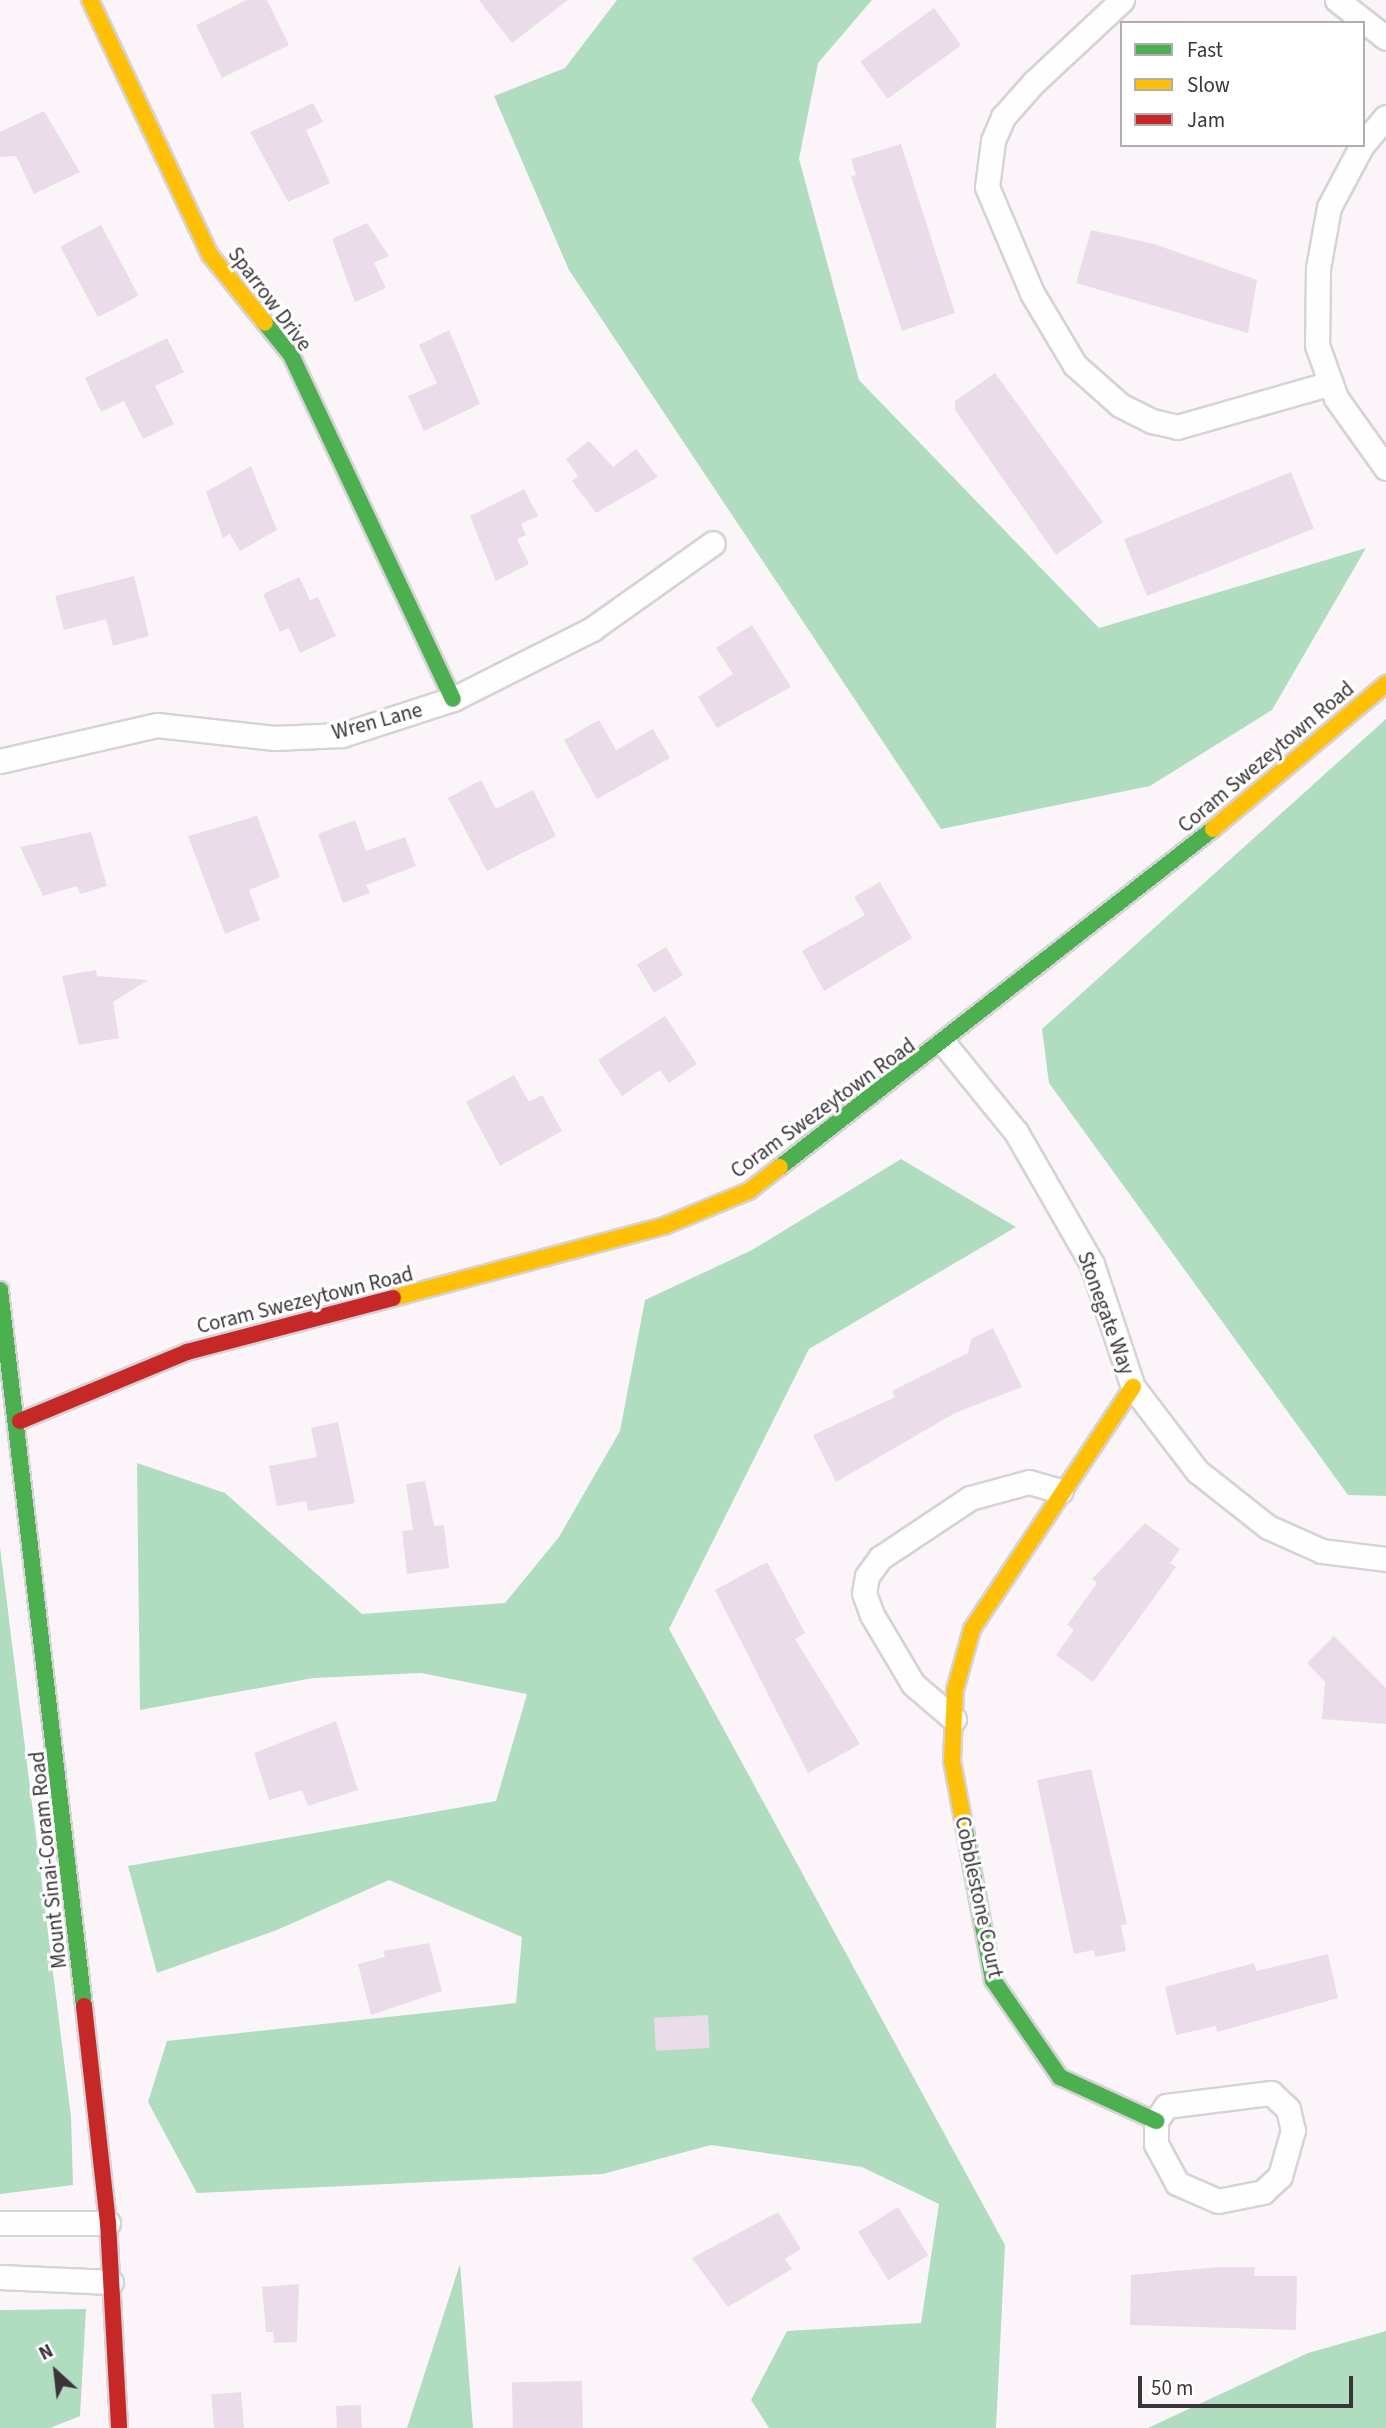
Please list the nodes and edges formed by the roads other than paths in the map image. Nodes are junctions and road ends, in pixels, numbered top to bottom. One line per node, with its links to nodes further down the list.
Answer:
1 (90, 0): 14 (street, Sparrow Drive)
2 (1122, 0): 10 (street)
3 (1336, 0): 4 (street)
4 (1364, 21)
5 (1365, 22): 6 (street)
6 (1386, 38)
7 (1386, 117): 8 (street)
8 (1365, 143)
9 (1362, 147): 10 (street)
10 (1331, 383): 11 (street)
11 (1386, 468)
12 (713, 543): 14 (street, Wren Lane)
13 (1386, 684): 16 (street, Coram Swezeytown Road)
14 (453, 699): 15 (street, Wren Lane)
15 (0, 761)
16 (946, 1046): 18 (street, Stonegate Way); 19 (street, Coram Swezeytown Road)
17 (0, 1290): 19 (street, Mount Sinai-Coram Road)
18 (1133, 1387): 20 (street, Cobblestone Court); 21 (street, Stonegate Way)
19 (20, 1421): 25 (street, Mount Sinai-Coram Road)
20 (1060, 1491): 22 (street, Cobblestone Court); 22 (street)
21 (1386, 1559)
22 (954, 1719): 23 (street, Cobblestone Court)
23 (1156, 2121): 23 (street)
24 (0, 2223): 25 (street)
25 (108, 2223): 27 (street, Mount Sinai-Coram Road)
26 (0, 2277): 27 (street)
27 (111, 2281): 28 (street, Mount Sinai-Coram Road)
28 (119, 2428)

